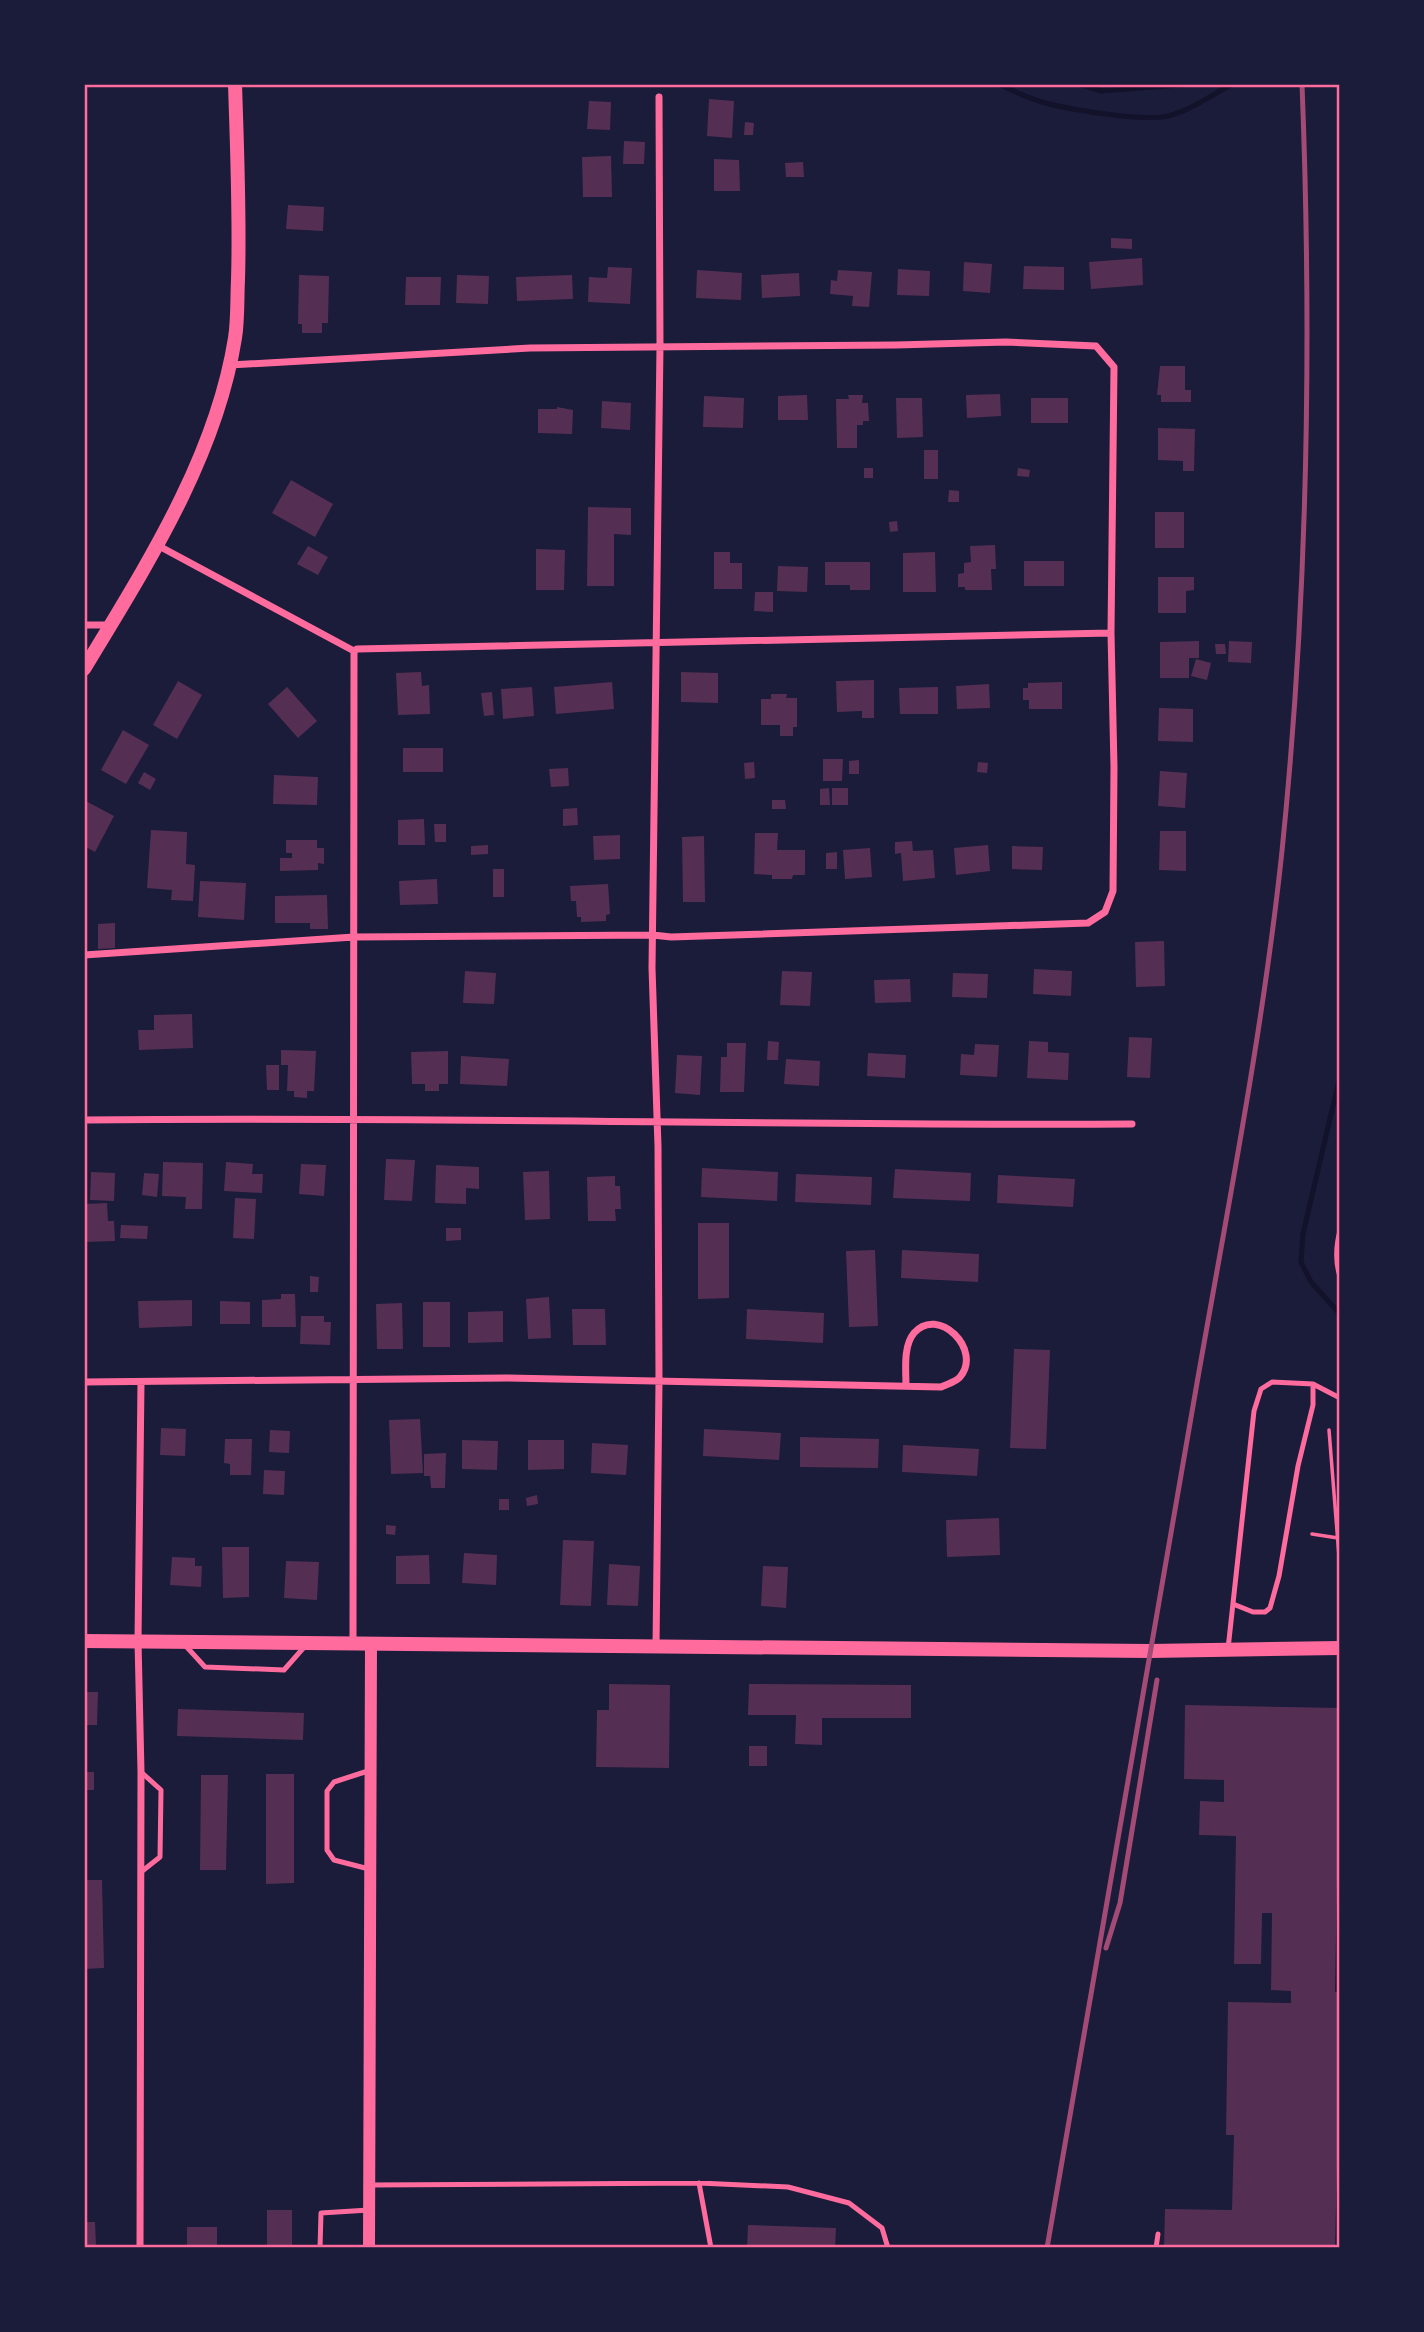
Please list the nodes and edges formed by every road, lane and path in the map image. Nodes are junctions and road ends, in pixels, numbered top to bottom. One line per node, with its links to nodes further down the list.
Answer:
1 (235, 84): 4 (main road)
2 (659, 97): 3 (street)
3 (660, 346): 4 (street); 8 (street); 9 (street)
4 (229, 365): 5 (main road)
5 (156, 545): 7 (main road); 10 (street)
6 (84, 625): 7 (street)
7 (110, 625): 11 (main road)
8 (1111, 633): 9 (street); 12 (street)
9 (656, 643): 10 (street); 12 (street)
10 (355, 652): 13 (street)
11 (84, 669)
12 (653, 935): 13 (street); 17 (street)
13 (354, 937): 14 (street); 16 (street)
14 (84, 955)
15 (84, 1120): 16 (street)
16 (354, 1120): 17 (street); 21 (street)
17 (657, 1122): 18 (street); 22 (street)
18 (1132, 1124)
19 (1340, 1228): 20 (path)
20 (1340, 1279)
21 (354, 1380): 22 (street); 24 (street); 37 (street)
22 (659, 1381): 26 (street); 39 (street)
23 (84, 1382): 24 (street)
24 (141, 1382): 34 (street)
25 (1313, 1384): 27 (lane); 32 (lane); 32 (lane)
26 (906, 1386): 26 (street)
27 (1340, 1398)
28 (1329, 1430): 30 (path)
29 (1312, 1534): 30 (path)
30 (1338, 1538): 31 (path)
31 (1340, 1569)
32 (1233, 1604): 41 (lane)
33 (84, 1641): 34 (main road)
34 (138, 1641): 35 (main road); 43 (street)
35 (182, 1642): 36 (main road); 36 (lane)
36 (308, 1644): 37 (main road)
37 (353, 1644): 38 (main road)
38 (371, 1644): 39 (main road); 42 (street)
39 (656, 1647): 41 (main road)
40 (1340, 1648): 41 (main road)
41 (1228, 1650)
42 (371, 1769): 44 (street); 44 (lane)
43 (141, 1772): 45 (street); 45 (lane)
44 (370, 1869): 47 (street)
45 (141, 1872): 50 (street)
46 (699, 2183): 47 (lane); 53 (lane); 54 (lane)
47 (370, 2185): 48 (street)
48 (369, 2210): 51 (lane); 52 (street)
49 (1157, 2234): 55 (lane)
50 (140, 2248)
51 (320, 2248)
52 (369, 2248)
53 (711, 2248)
54 (888, 2248)
55 (1156, 2248)

